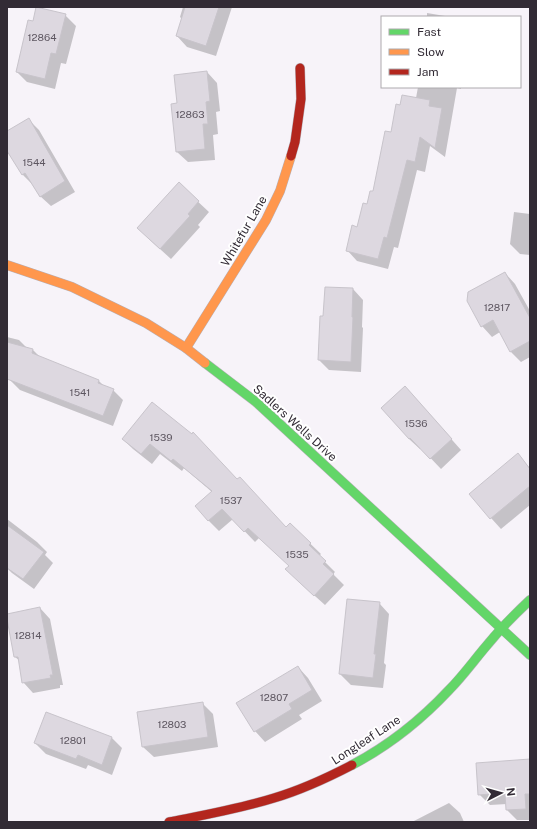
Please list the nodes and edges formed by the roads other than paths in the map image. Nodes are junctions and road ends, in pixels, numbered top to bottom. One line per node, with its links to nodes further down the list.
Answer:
1 (300, 68): 3 (street, Whitefur Lane)
2 (7, 265): 3 (street, Sadlers Wells Drive)
3 (186, 348): 5 (street, Sadlers Wells Drive)
4 (530, 600): 5 (street, Longleaf Lane)
5 (501, 628): 6 (street, Sadlers Wells Drive); 7 (street, Longleaf Lane)
6 (530, 655)
7 (169, 822)

